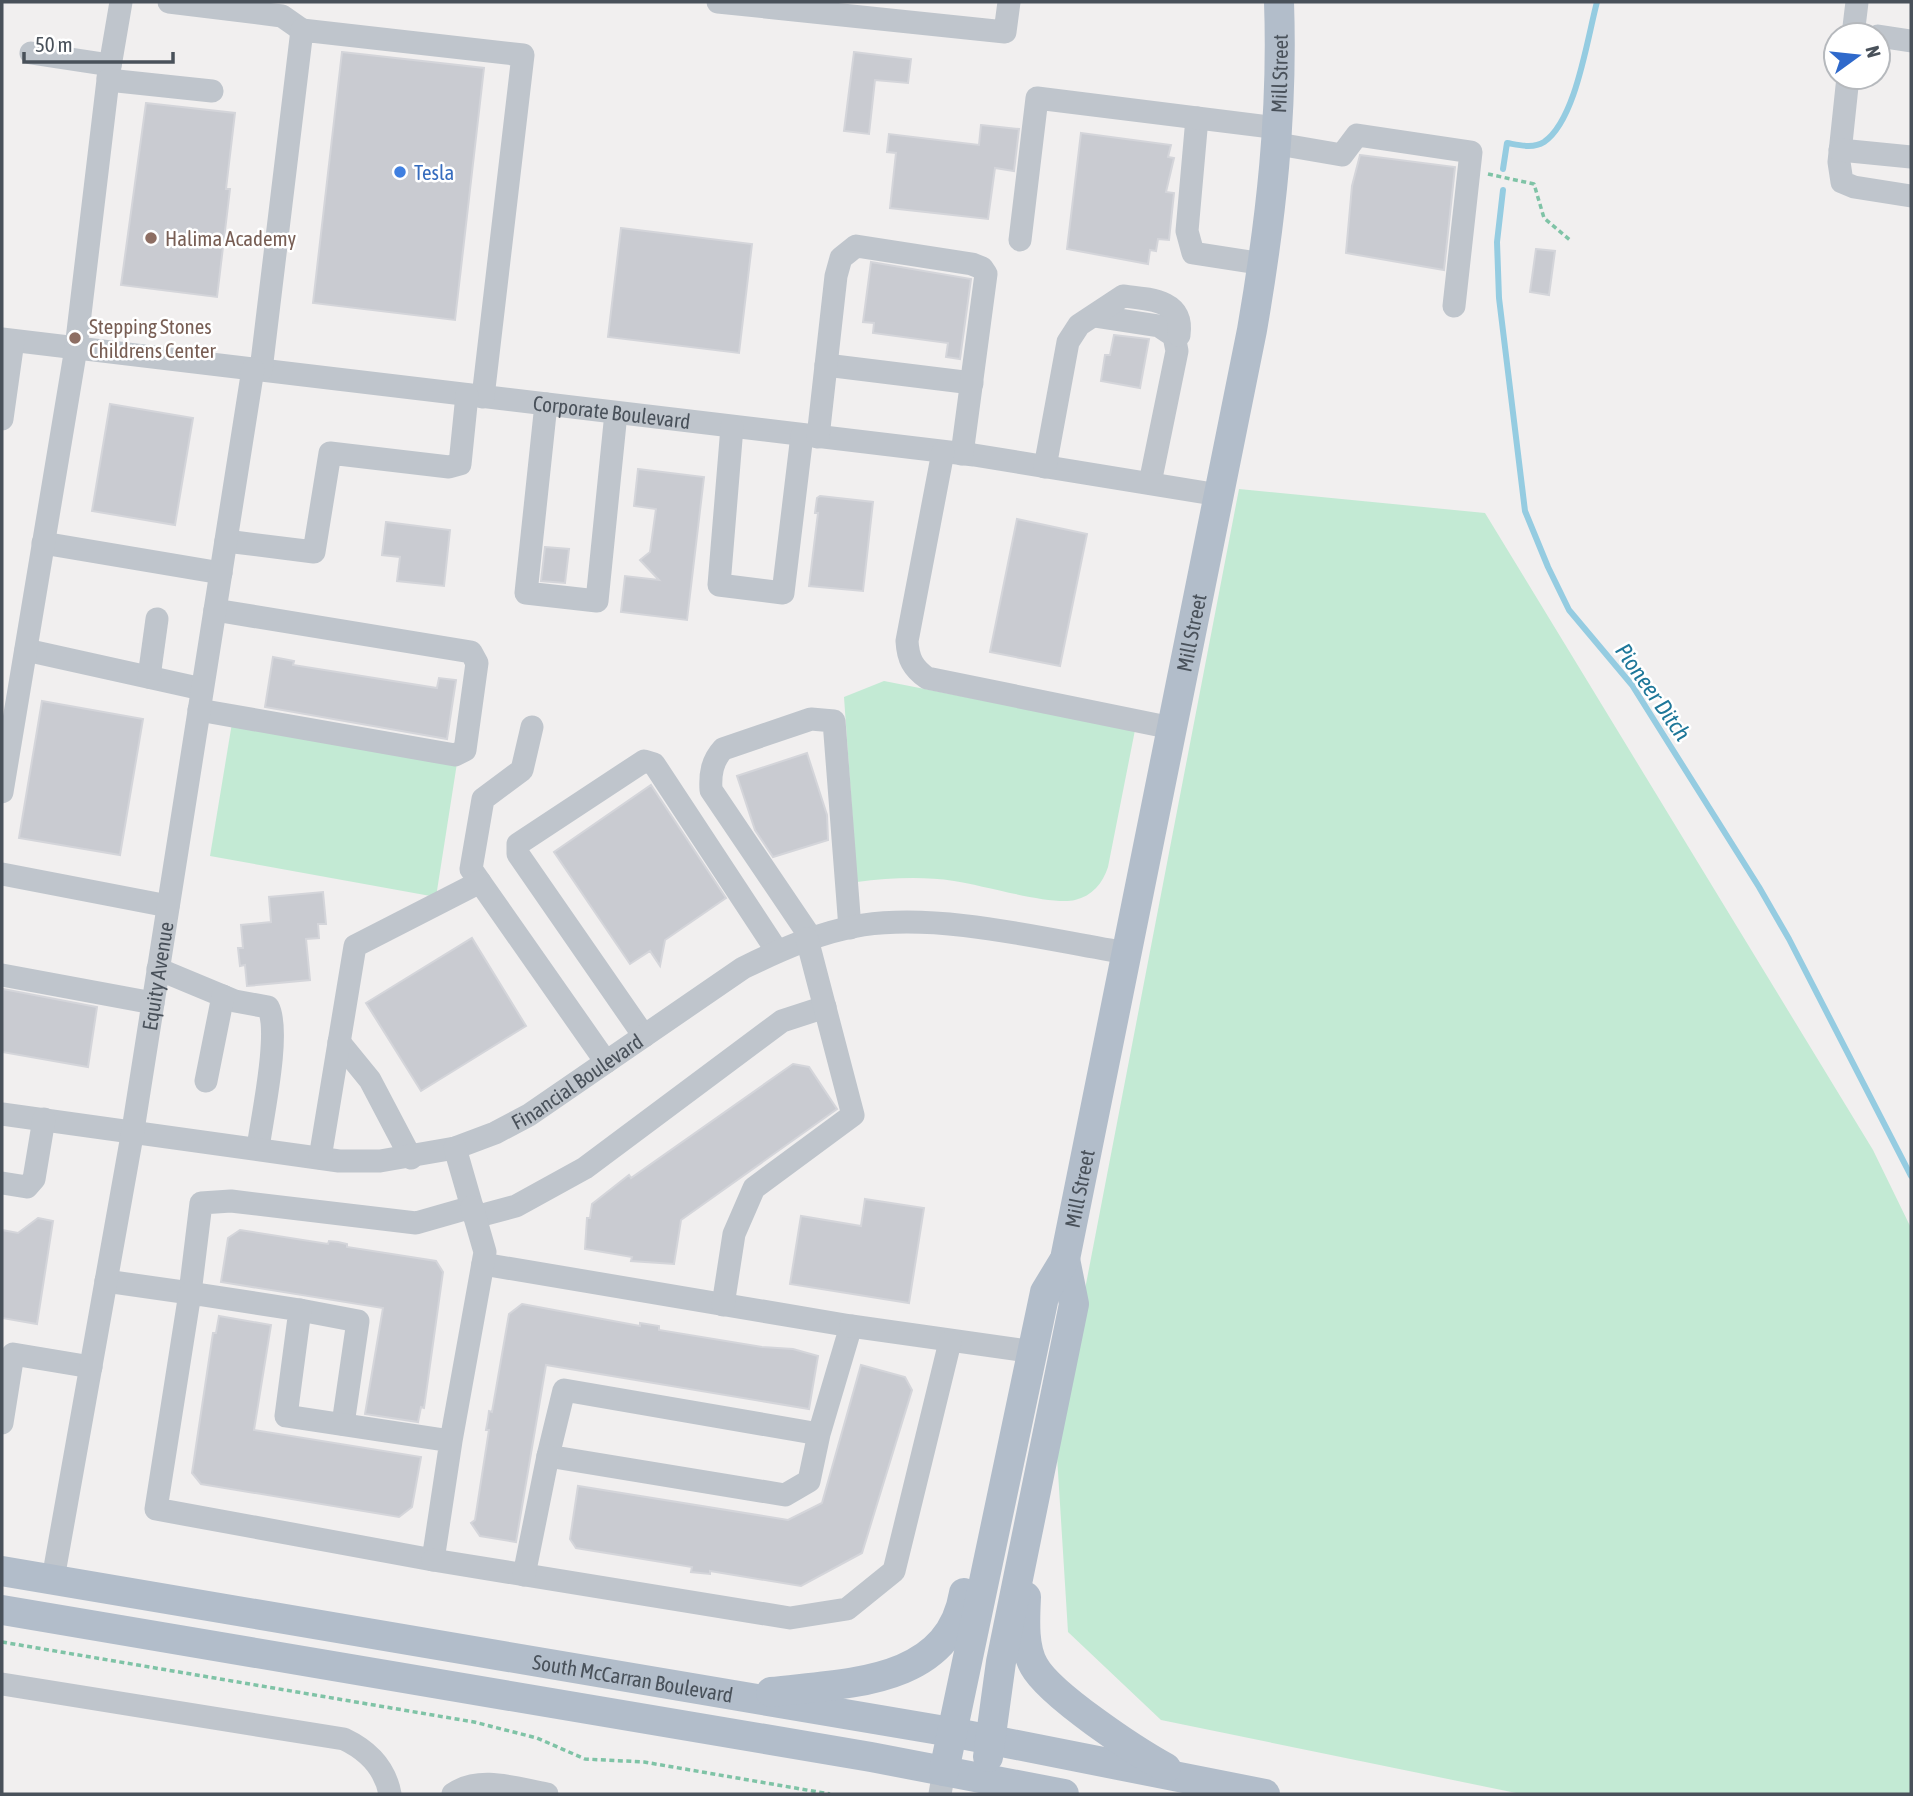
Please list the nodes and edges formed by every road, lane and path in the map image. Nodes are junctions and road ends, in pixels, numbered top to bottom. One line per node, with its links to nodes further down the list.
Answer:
1 (121, 2): 12 (street)
2 (169, 2): 8 (street)
3 (718, 2): 4 (street)
4 (1009, 2)
5 (1279, 2): 16 (main road, Mill Street)
6 (1857, 2): 7 (street)
7 (1858, 21)
8 (302, 30): 30 (street, Equity Avenue); 32 (street)
9 (1892, 38): 10 (street)
10 (1911, 41)
11 (30, 53): 12 (street)
12 (109, 73): 13 (street); 27 (street)
13 (212, 91)
14 (1847, 91): 17 (street)
15 (1197, 118): 16 (street); 21 (street); 23 (street)
16 (1278, 136): 19 (street); 23 (main road, Mill Street)
17 (1840, 150): 18 (street); 20 (street)
18 (1911, 158)
19 (1469, 170): 22 (path); 24 (street)
20 (1911, 196)
21 (1020, 240)
22 (1570, 240)
23 (1264, 264): 41 (main road, Mill Street)
24 (1454, 306)
25 (1094, 316): 28 (street); 28 (street); 39 (street)
26 (7, 340): 27 (street, Corporate Boulevard); 35 (street)
27 (76, 348): 30 (street, Corporate Boulevard); 43 (street)
28 (1177, 348): 40 (street)
29 (826, 365): 31 (street); 31 (street); 37 (street)
30 (257, 370): 32 (street, Corporate Boulevard); 42 (street, Equity Avenue)
31 (972, 383): 38 (street)
32 (475, 396): 33 (street, Corporate Boulevard); 42 (street)
33 (546, 404): 34 (street, Corporate Boulevard); 34 (street)
34 (617, 413): 36 (street, Corporate Boulevard)
35 (2, 419)
36 (732, 427): 37 (street, Corporate Boulevard); 37 (street)
37 (810, 436): 38 (street, Corporate Boulevard)
38 (952, 453): 39 (street, Corporate Boulevard); 51 (street)
39 (1045, 467): 40 (street, Corporate Boulevard)
40 (1150, 483): 41 (street, Corporate Boulevard)
41 (1219, 495): 51 (main road, Mill Street)
42 (226, 541): 44 (street, Equity Avenue)
43 (43, 543): 44 (street); 47 (street)
44 (221, 573): 45 (street, Equity Avenue)
45 (215, 610): 49 (street, Equity Avenue); 49 (street)
46 (157, 620): 48 (street)
47 (26, 650): 48 (street); 52 (street)
48 (149, 677): 49 (street)
49 (200, 699): 55 (street, Equity Avenue)
50 (532, 727): 54 (street)
51 (1172, 727): 59 (main road, Mill Street)
52 (2, 792)
53 (2, 874): 55 (street)
54 (480, 882): 66 (street); 67 (street)
55 (168, 906): 60 (street, Equity Avenue)
56 (850, 928): 57 (street, Financial Boulevard); 57 (street); 59 (street, Financial Boulevard)
57 (809, 939): 58 (street, Financial Boulevard); 64 (street)
58 (777, 951): 65 (street, Financial Boulevard); 65 (street)
59 (1127, 953): 78 (main road, Mill Street)
60 (158, 969): 62 (street); 63 (street, Equity Avenue)
61 (2, 975): 63 (street)
62 (223, 996): 68 (street); 72 (street)
63 (153, 1003): 71 (street, Equity Avenue)
64 (825, 1007): 77 (street); 82 (street)
65 (644, 1036): 67 (street, Financial Boulevard)
66 (339, 1042): 74 (street); 75 (street)
67 (606, 1062): 73 (street, Financial Boulevard)
68 (206, 1081)
69 (2, 1114): 70 (street, Financial Boulevard)
70 (44, 1119): 71 (street, Financial Boulevard); 76 (street)
71 (133, 1130): 72 (street, Financial Boulevard); 80 (street, Equity Avenue)
72 (258, 1148): 74 (street, Financial Boulevard)
73 (455, 1148): 75 (street, Financial Boulevard); 77 (street)
74 (320, 1158): 75 (street, Financial Boulevard)
75 (411, 1158)
76 (2, 1183)
77 (474, 1212): 79 (street); 81 (street)
78 (1065, 1259): 86 (main road, Mill Street); 94 (main road, Mill Street)
79 (483, 1264): 82 (street); 91 (street)
80 (106, 1281): 81 (street); 87 (street, Equity Avenue)
81 (190, 1293): 83 (street); 95 (street)
82 (723, 1305): 84 (street)
83 (300, 1310): 89 (street); 89 (street)
84 (851, 1326): 85 (street); 90 (street)
85 (950, 1342): 86 (street); 97 (street)
86 (1035, 1352): 93 (main road, Mill Street)
87 (91, 1367): 88 (street); 98 (street, Equity Avenue)
88 (2, 1423)
89 (342, 1424): 91 (street)
90 (819, 1434): 92 (street); 92 (street)
91 (452, 1441): 95 (street)
92 (548, 1456): 97 (street)
93 (1004, 1490): 103 (main road); 104 (main road, Mill Street)
94 (1028, 1527): 105 (main road, Mill Street); 106 (main road)
95 (433, 1560): 97 (street)
96 (2, 1571): 98 (main road, South McCarran Boulevard)
97 (524, 1575)
98 (53, 1579): 99 (main road); 103 (main road, South McCarran Boulevard)
99 (2, 1587)
100 (2, 1610): 107 (main road, South McCarran Boulevard)
101 (2, 1642): 112 (path)
102 (2, 1684): 109 (street)
103 (739, 1696): 104 (main road, South McCarran Boulevard)
104 (951, 1732): 105 (main road, South McCarran Boulevard); 107 (main road, Mill Street)
105 (989, 1739): 106 (main road, South McCarran Boulevard); 108 (main road, Mill Street)
106 (1188, 1779): 114 (main road, South McCarran Boulevard)
107 (942, 1783): 108 (main road, South McCarran Boulevard)
108 (984, 1787): 113 (main road, South McCarran Boulevard)
109 (390, 1794)
110 (453, 1794): 111 (street)
111 (547, 1794)
112 (830, 1794)
113 (1064, 1794)
114 (1265, 1794)

